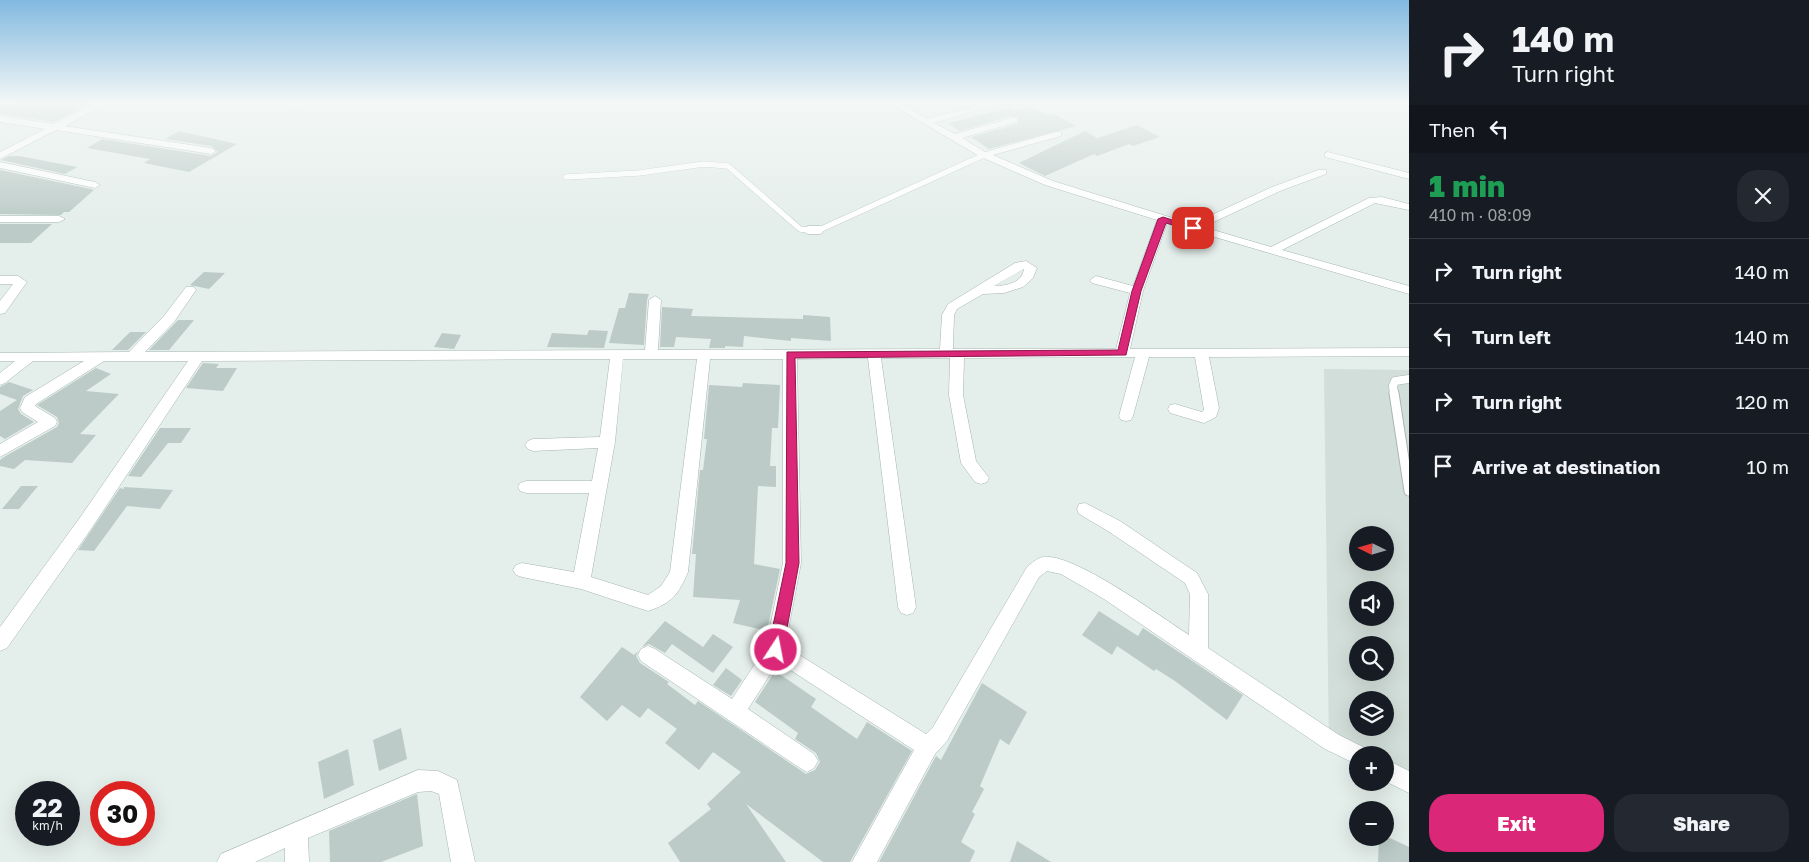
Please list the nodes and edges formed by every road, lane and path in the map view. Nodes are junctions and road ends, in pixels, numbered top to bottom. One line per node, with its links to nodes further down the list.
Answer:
1 (24, 143): 6 (street)
2 (160, 143): 7 (street)
3 (962, 143): 9 (street)
4 (1025, 143): 9 (street)
5 (0, 149): 6 (lane)
6 (10, 151): 10 (street)
7 (211, 151)
8 (1328, 154): 13 (street)
9 (984, 155): 14 (lane); 19 (street)
10 (0, 156)
11 (0, 165): 15 (street)
12 (1322, 172): 20 (street)
13 (1409, 176)
14 (566, 178)
15 (95, 186)
16 (1409, 206): 21 (street)
17 (0, 219): 18 (street)
18 (59, 219)
19 (1163, 219): 20 (street); 27 (street)
20 (1193, 228): 21 (street)
21 (1271, 250): 26 (street)
22 (0, 280): 29 (street)
23 (1096, 280): 27 (street)
24 (190, 290): 38 (street)
25 (982, 290): 37 (street)
26 (1409, 290)
27 (1137, 291): 31 (street)
28 (655, 300): 41 (street)
29 (0, 310)
30 (1409, 352): 33 (street)
31 (1122, 353): 32 (street); 37 (street)
32 (1144, 353): 33 (street); 48 (street)
33 (1201, 353): 47 (street)
34 (704, 354): 35 (street); 41 (street); 58 (street)
35 (790, 354): 36 (street); 61 (street)
36 (874, 354): 37 (street); 59 (street)
37 (951, 354): 52 (street)
38 (134, 355): 39 (street); 43 (street)
39 (199, 355): 40 (street); 60 (street)
40 (617, 355): 41 (street); 49 (street)
41 (652, 355)
42 (31, 356): 43 (street); 44 (street); 46 (street)
43 (102, 356): 51 (street)
44 (0, 357)
45 (1409, 379): 55 (lane)
46 (0, 380)
47 (1175, 410)
48 (1126, 416)
49 (607, 442): 50 (street); 54 (street)
50 (533, 444)
51 (0, 451)
52 (981, 478)
53 (526, 487): 54 (street)
54 (597, 487): 58 (street)
55 (1409, 491)
56 (1085, 509): 62 (street)
57 (522, 570): 58 (street)
58 (581, 581)
59 (906, 607)
60 (0, 642)
61 (776, 650): 64 (street); 65 (street)
62 (1198, 651): 65 (street); 66 (street)
63 (648, 655): 64 (street)
64 (735, 712): 67 (street)
65 (928, 747): 74 (street)
66 (1349, 750)
67 (807, 761)
68 (1394, 774): 69 (street)
69 (1409, 782)
70 (296, 832): 71 (street); 72 (street); 73 (street)
71 (229, 862)
72 (297, 862)
73 (462, 862)
74 (864, 862)

